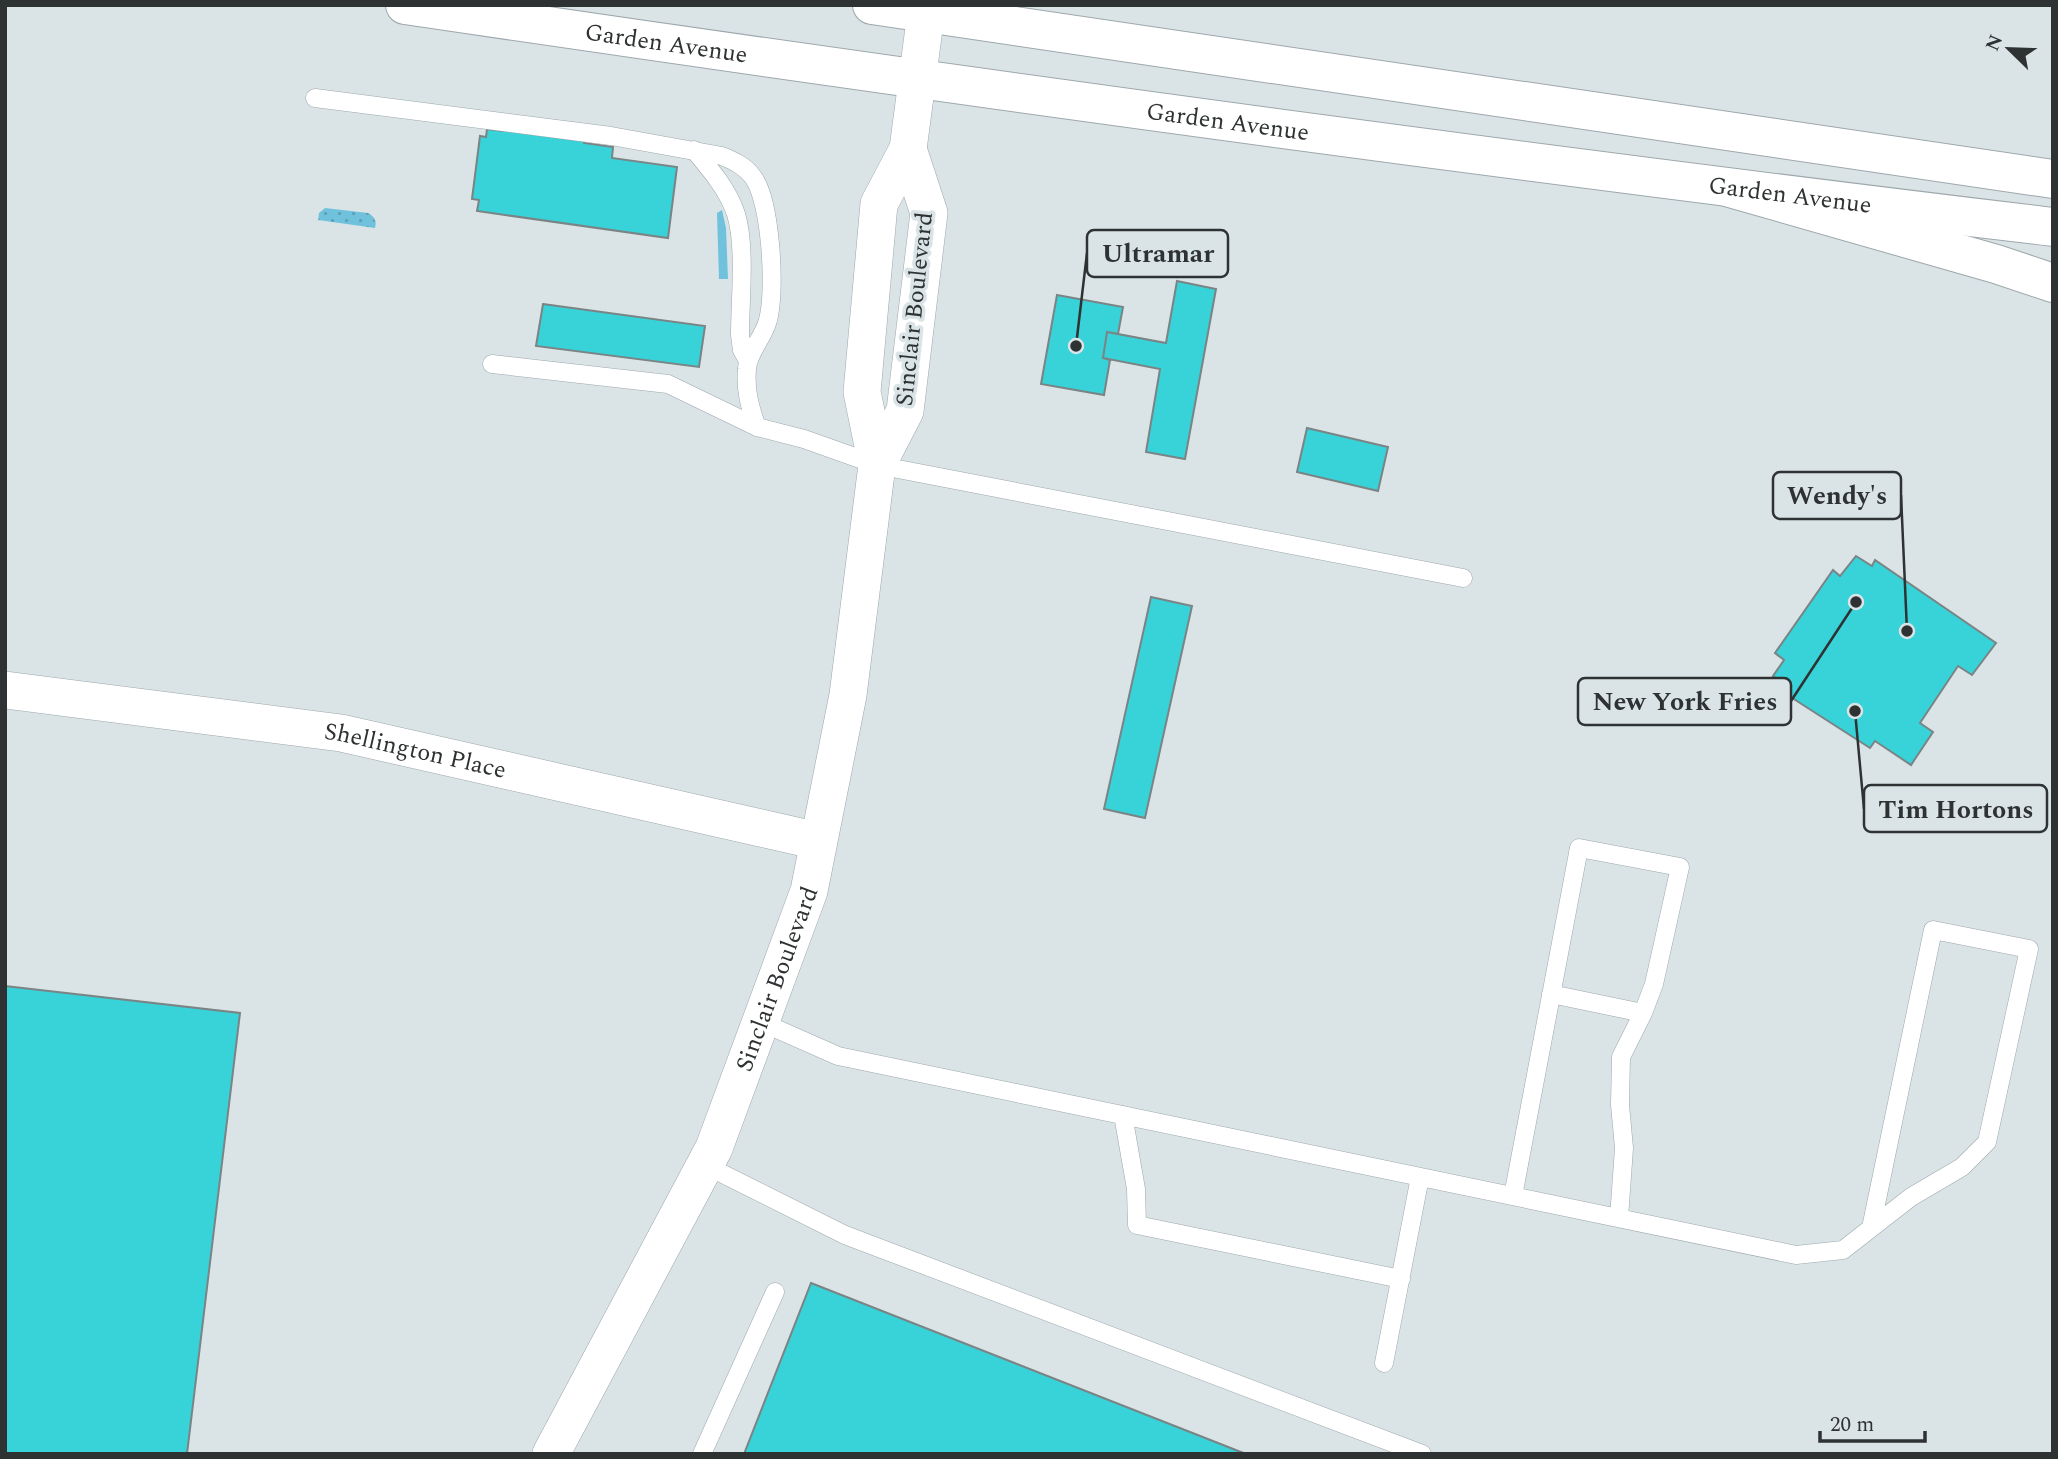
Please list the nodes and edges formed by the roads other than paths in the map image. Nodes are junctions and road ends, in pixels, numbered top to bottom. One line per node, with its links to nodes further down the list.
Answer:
1 (405, 5): 4 (main road, Garden Avenue)
2 (872, 5): 3 (main road)
3 (926, 13): 4 (street, Sinclair Boulevard); 8 (main road)
4 (918, 81): 6 (street, Sinclair Boulevard); 9 (main road, Garden Avenue)
5 (315, 98): 7 (lane)
6 (908, 149): 15 (street, Sinclair Boulevard); 15 (street, Sinclair Boulevard)
7 (694, 150): 12 (lane); 12 (lane)
8 (2053, 179)
9 (1730, 188): 10 (main road, Garden Avenue); 11 (main road)
10 (2053, 227)
11 (2053, 283)
12 (748, 361): 14 (lane)
13 (492, 363): 14 (lane)
14 (757, 427): 15 (lane)
15 (877, 465): 16 (lane); 18 (street, Sinclair Boulevard)
16 (1463, 578)
17 (5, 690): 18 (street, Shellington Place)
18 (818, 841): 21 (street, Sinclair Boulevard)
19 (1551, 994): 20 (lane); 20 (lane); 25 (lane)
20 (1643, 1013): 26 (lane)
21 (761, 1022): 22 (lane); 23 (street, Sinclair Boulevard)
22 (1123, 1115): 24 (lane); 28 (lane)
23 (705, 1166): 31 (street, Sinclair Boulevard); 33 (lane)
24 (1420, 1177): 25 (lane); 28 (lane)
25 (1513, 1196): 26 (lane)
26 (1619, 1219): 27 (lane)
27 (1871, 1228): 27 (lane)
28 (1401, 1279): 30 (lane)
29 (775, 1292): 32 (lane)
30 (1384, 1363)
31 (551, 1454)
32 (702, 1454)
33 (1422, 1454)

